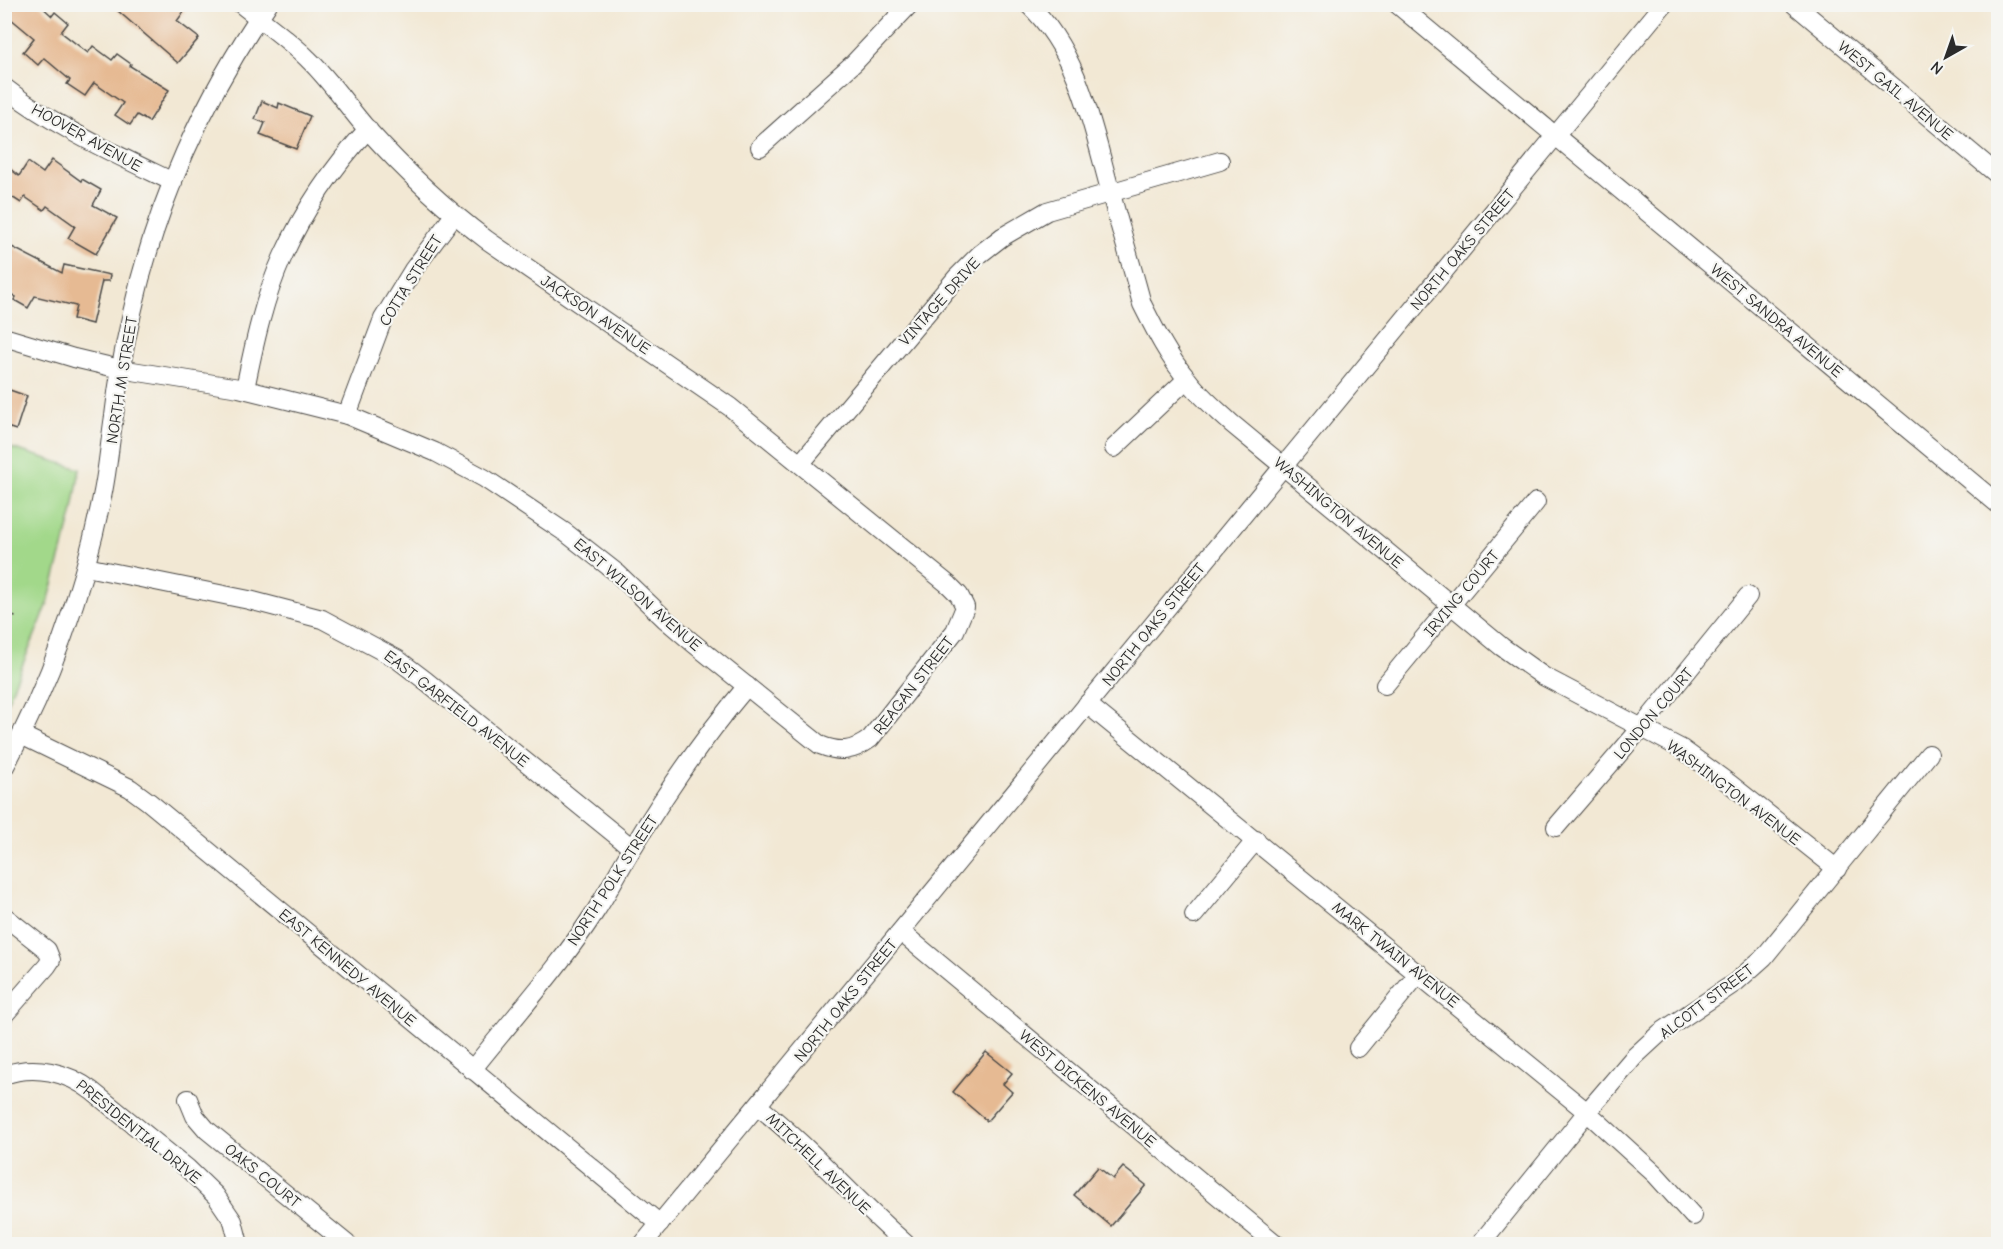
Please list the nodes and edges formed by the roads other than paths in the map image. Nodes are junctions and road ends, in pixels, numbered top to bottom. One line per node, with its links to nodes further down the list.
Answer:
1 (241, 4): 7 (street, JACKSON AVENUE)
2 (910, 4): 11 (street)
3 (1028, 4): 15 (street, WASHINGTON AVENUE)
4 (1397, 4): 10 (street, WEST SANDRA AVENUE)
5 (1664, 4): 10 (street, NORTH OAKS STREET)
6 (1794, 4): 13 (street, WEST GAIL AVENUE)
7 (263, 11): 9 (street, JACKSON AVENUE); 14 (street, NORTH M STREET)
8 (4, 87): 14 (street, HOOVER AVENUE)
9 (368, 129): 16 (street, JACKSON AVENUE); 20 (street)
10 (1555, 136): 24 (street, NORTH OAKS STREET); 26 (street, WEST SANDRA AVENUE)
11 (760, 147)
12 (1220, 161): 15 (street, VINTAGE DRIVE)
13 (1998, 175)
14 (173, 182): 18 (street, NORTH M STREET)
15 (1110, 192): 19 (street, WASHINGTON AVENUE); 23 (street, VINTAGE DRIVE)
16 (454, 215): 21 (street, COTTA STREET); 23 (street, JACKSON AVENUE)
17 (4, 337): 18 (street, EAST WILSON AVENUE)
18 (120, 369): 20 (street, EAST WILSON AVENUE); 27 (street, NORTH M STREET)
19 (1187, 379): 22 (street); 24 (street, WASHINGTON AVENUE)
20 (245, 389): 21 (street, EAST WILSON AVENUE)
21 (347, 415): 32 (street, EAST WILSON AVENUE)
22 (1114, 448)
23 (801, 463): 30 (street, JACKSON AVENUE)
24 (1283, 466): 29 (street, WASHINGTON AVENUE); 33 (street, NORTH OAKS STREET)
25 (1536, 502): 29 (street, IRVING COURT)
26 (1998, 504)
27 (86, 567): 35 (street, NORTH M STREET); 41 (street, EAST GARFIELD AVENUE)
28 (1748, 596): 34 (street, LONDON COURT)
29 (1451, 605): 31 (street, IRVING COURT); 34 (street, WASHINGTON AVENUE)
30 (965, 607): 36 (street, REAGAN STREET)
31 (1385, 685)
32 (747, 686): 36 (street, EAST WILSON AVENUE); 41 (street, NORTH POLK STREET)
33 (1088, 704): 40 (street, MARK TWAIN AVENUE); 45 (street, NORTH OAKS STREET)
34 (1642, 727): 39 (street, LONDON COURT); 42 (street, WASHINGTON AVENUE)
35 (21, 735): 38 (street, NORTH M STREET); 49 (street, EAST KENNEDY AVENUE)
36 (847, 751)
37 (1929, 754): 42 (street, ALCOTT STREET)
38 (4, 768)
39 (1556, 827)
40 (1256, 840): 43 (street); 46 (street, MARK TWAIN AVENUE)
41 (633, 848): 49 (street, NORTH POLK STREET)
42 (1837, 869): 53 (street, ALCOTT STREET)
43 (1194, 915)
44 (4, 916): 47 (street)
45 (901, 932): 52 (street, NORTH OAKS STREET); 60 (street, WEST DICKENS AVENUE)
46 (1419, 973): 48 (street); 53 (street, MARK TWAIN AVENUE)
47 (4, 1016)
48 (1358, 1048)
49 (472, 1070): 55 (street, EAST KENNEDY AVENUE)
50 (5, 1075): 56 (street, PRESIDENTIAL DRIVE)
51 (188, 1099): 57 (street, OAKS COURT)
52 (758, 1106): 55 (street, NORTH OAKS STREET); 59 (street, MITCHELL AVENUE)
53 (1587, 1112): 54 (street, MARK TWAIN AVENUE); 61 (street, ALCOTT STREET)
54 (1693, 1216)
55 (660, 1224): 58 (street, NORTH OAKS STREET)
56 (239, 1245)
57 (347, 1245)
58 (643, 1245)
59 (906, 1245)
60 (1276, 1245)
61 (1480, 1245)

